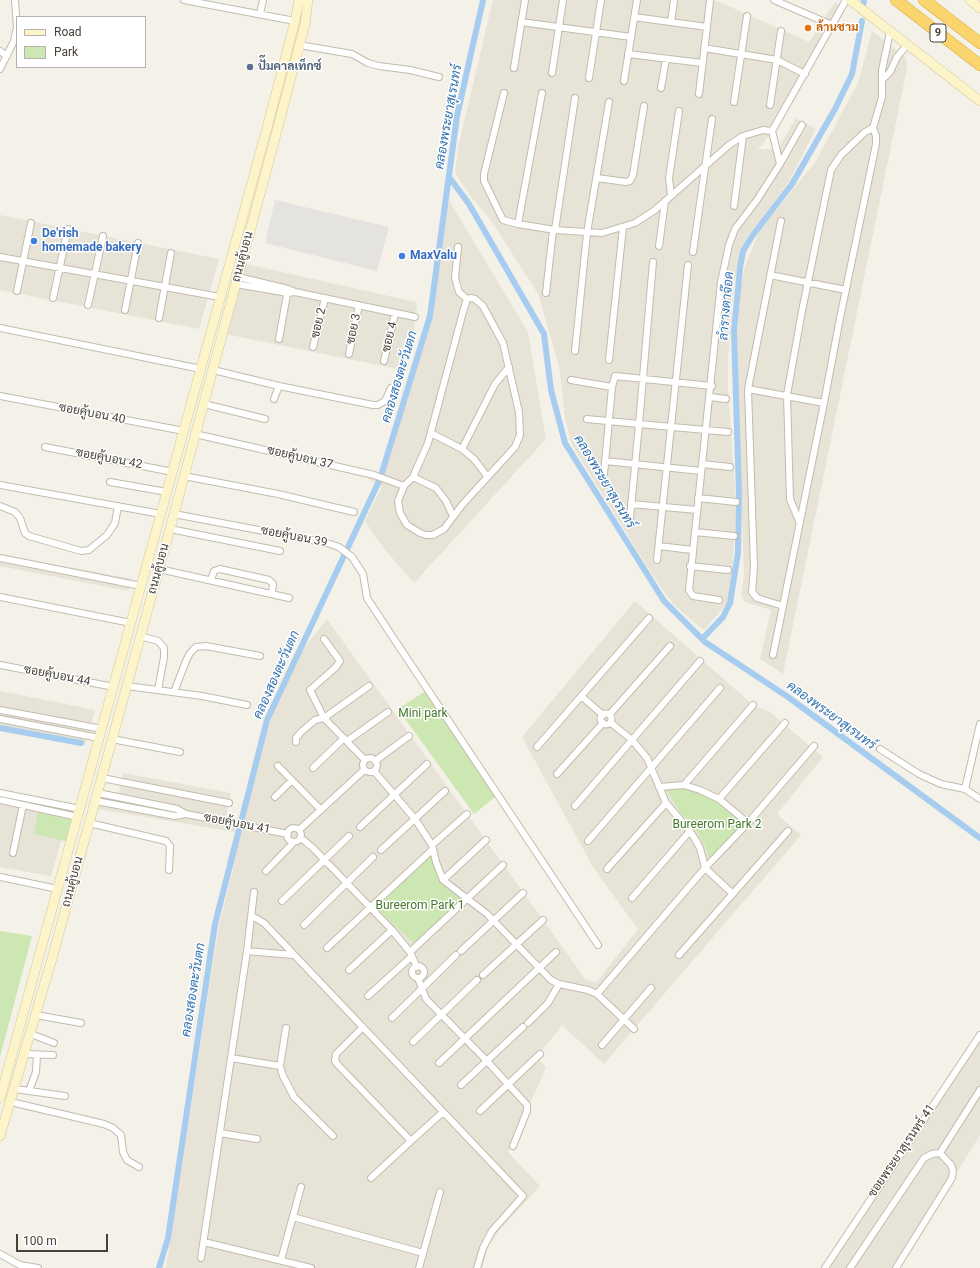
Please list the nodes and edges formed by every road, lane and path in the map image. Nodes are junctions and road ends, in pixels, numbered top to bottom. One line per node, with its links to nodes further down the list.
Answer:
1 (15, 0): 21 (street)
2 (184, 0): 18 (street)
3 (263, 0): 20 (street)
4 (299, 0): 24 (main road, ถนนคู้บอน)
5 (308, 0): 36 (main road, ถนนคู้บอน)
6 (525, 0): 25 (street)
7 (563, 0): 28 (street)
8 (601, 0): 32 (street)
9 (637, 0): 23 (street)
10 (674, 0): 26 (street)
11 (774, 0): 27 (street)
12 (846, 0): 27 (street)
13 (850, 0): 33 (main road)
14 (896, 0): 48 (highway, 9)
15 (924, 0): 35 (highway, 9)
16 (970, 0): 19 (main road)
17 (710, 1): 29 (street)
18 (213, 3): 20 (street)
19 (980, 8)
20 (260, 14): 24 (street)
21 (16, 16)
22 (747, 16): 42 (street)
23 (634, 17): 26 (street); 34 (street)
24 (295, 21): 68 (main road, ถนนคู้บอน)
25 (521, 22): 28 (street); 49 (street)
26 (671, 22): 29 (street)
27 (832, 25): 52 (street)
28 (559, 27): 32 (street); 51 (street)
29 (707, 27): 38 (street)
30 (781, 31): 46 (street)
31 (16, 32): 43 (street)
32 (596, 32): 34 (street); 54 (street)
33 (890, 32): 37 (main road); 39 (street)
34 (631, 37): 41 (street)
35 (980, 43)
36 (300, 45): 53 (street); 69 (main road, ถนนคู้บอน)
37 (907, 45): 44 (street); 62 (main road)
38 (704, 48): 42 (street); 47 (street)
39 (886, 51): 44 (street); 55 (street)
40 (0, 52): 43 (street)
41 (628, 54): 45 (street); 56 (street)
42 (742, 54): 46 (street); 64 (street)
43 (7, 56): 50 (street)
44 (897, 57): 55 (street)
45 (666, 58): 47 (street); 57 (street)
46 (777, 60): 52 (street); 65 (street)
47 (702, 63): 60 (street)
48 (980, 65)
49 (514, 68)
50 (0, 69)
51 (552, 73)
52 (805, 74): 73 (street)
53 (439, 77)
54 (589, 78)
55 (883, 79): 72 (street)
56 (624, 81)
57 (661, 88)
58 (504, 93): 83 (street)
59 (542, 93): 83 (street)
60 (699, 94)
61 (575, 98): 86 (street)
62 (980, 101)
63 (609, 102): 77 (street)
64 (734, 102)
65 (770, 105)
66 (644, 106): 77 (street)
67 (679, 111): 78 (street)
68 (270, 115): 69 (main road); 109 (main road, ถนนคู้บอน)
69 (280, 118): 102 (main road, ถนนคู้บอน)
70 (712, 119): 76 (street)
71 (802, 125): 75 (street)
72 (873, 128): 103 (street); 105 (street)
73 (772, 131): 74 (street); 75 (street)
74 (743, 136): 76 (street); 80 (street)
75 (780, 164): 133 (street)
76 (705, 168): 78 (street); 92 (street)
77 (597, 178): 87 (street)
78 (671, 195): 79 (street)
79 (665, 201): 84 (street); 90 (street)
80 (734, 206)
81 (781, 221): 100 (street)
82 (31, 223): 95 (street)
83 (518, 224): 86 (street)
84 (623, 227): 87 (street); 124 (street)
85 (68, 229): 98 (street)
86 (554, 230): 87 (street); 108 (street)
87 (587, 233): 122 (street)
88 (103, 236): 99 (street)
89 (138, 243): 101 (street)
90 (659, 246)
91 (458, 247): 112 (street)
92 (694, 252)
93 (171, 253): 104 (street)
94 (0, 258): 95 (street)
95 (23, 262): 98 (street); 106 (street)
96 (653, 262): 129 (street)
97 (688, 265): 131 (street)
98 (60, 268): 99 (street); 110 (street)
99 (95, 274): 101 (street); 113 (street)
100 (770, 275): 103 (street); 136 (street)
101 (130, 281): 104 (street); 115 (street)
102 (237, 281): 107 (street); 128 (main road, ถนนคู้บอน)
103 (809, 283): 105 (street); 137 (street)
104 (165, 287): 109 (street); 118 (street)
105 (846, 290): 142 (street)
106 (17, 291)
107 (290, 291): 111 (street); 120 (street)
108 (546, 294)
109 (220, 297): 127 (main road, ถนนคู้บอน)
110 (53, 298)
111 (325, 298): 114 (street); 121 (street, ซอย 2)
112 (467, 299): 126 (street); 152 (street)
113 (88, 304)
114 (359, 305): 116 (street); 123 (street, ซอย 3)
115 (124, 310)
116 (396, 313): 117 (street); 125 (street, ซอย 4)
117 (415, 317)
118 (159, 318)
119 (0, 328): 127 (street)
120 (279, 339)
121 (314, 347)
122 (575, 352)
123 (349, 354)
124 (609, 360)
125 (384, 361)
126 (509, 367): 155 (street); 164 (street)
127 (201, 369): 150 (main road, ถนนคู้บอน)
128 (213, 370): 132 (street); 143 (main road, ถนนคู้บอน)
129 (642, 378): 131 (street); 135 (street); 147 (street)
130 (571, 380): 135 (street)
131 (675, 382): 133 (street); 148 (street)
132 (279, 386): 134 (street); 140 (street)
133 (712, 386): 139 (street)
134 (391, 388)
135 (612, 388): 146 (street)
136 (748, 389): 137 (street); 200 (street)
137 (787, 395): 142 (street); 182 (street)
138 (0, 396): 150 (street, ซอยคู้บอน 40)
139 (710, 397): 141 (street); 149 (street)
140 (274, 399)
141 (726, 399)
142 (824, 403): 182 (street)
143 (204, 404): 144 (street); 153 (main road, ถนนคู้บอน)
144 (265, 419)
145 (587, 419): 146 (street)
146 (609, 421): 147 (street); 156 (street)
147 (639, 424): 148 (street); 157 (street)
148 (671, 427): 149 (street); 158 (street)
149 (706, 430): 151 (street); 159 (street)
150 (184, 431): 161 (main road, ถนนคู้บอน)
151 (728, 432)
152 (431, 433): 155 (street); 165 (street)
153 (195, 434): 163 (main road, ถนนคู้บอน); 168 (street, ซอยคู้บอน 37)
154 (45, 448): 161 (street, ซอยคู้บอน 42)
155 (462, 449): 164 (street)
156 (605, 461): 157 (street); 162 (street)
157 (635, 464): 158 (street); 172 (street)
158 (668, 467): 159 (street); 175 (street)
159 (702, 467): 160 (street); 170 (street)
160 (730, 467)
161 (172, 472): 169 (main road, ถนนคู้บอน)
162 (604, 474)
163 (184, 476): 177 (street); 179 (main road, ถนนคู้บอน)
164 (487, 476): 180 (street)
165 (413, 477): 168 (street); 180 (street)
166 (110, 482): 169 (street)
167 (0, 485): 174 (street)
168 (404, 486): 180 (street)
169 (167, 492): 178 (main road, ถนนคู้บอน)
170 (698, 498): 171 (street); 176 (street)
171 (736, 502)
172 (631, 504): 175 (street); 181 (street)
173 (0, 506): 174 (street)
174 (118, 506): 178 (street)
175 (663, 507): 176 (street); 186 (street)
176 (697, 510): 184 (street)
177 (354, 512)
178 (161, 514): 195 (main road, ถนนคู้บอน)
179 (174, 514): 183 (main road, ถนนคู้บอน); 309 (street, ซอยคู้บอน 39)
180 (453, 516)
181 (630, 518)
182 (799, 521): 200 (street)
183 (170, 529): 188 (street); 192 (main road, ถนนคู้บอน)
184 (695, 532): 185 (street); 187 (street)
185 (734, 536)
186 (659, 546): 187 (street); 190 (street)
187 (692, 550): 191 (street)
188 (280, 551)
189 (0, 558): 195 (street)
190 (658, 560)
191 (690, 566): 193 (street); 199 (street)
192 (159, 569): 194 (street); 203 (main road, ถนนคู้บอน)
193 (728, 570)
194 (211, 580): 196 (street); 196 (street)
195 (141, 586): 202 (main road, ถนนคู้บอน)
196 (272, 593): 198 (street)
197 (0, 597): 202 (street)
198 (289, 598)
199 (719, 600)
200 (783, 606): 206 (street)
201 (649, 618): 216 (street)
202 (131, 622): 210 (main road, ถนนคู้บอน)
203 (140, 636): 211 (main road, ถนนคู้บอน); 214 (street)
204 (324, 639): 223 (street)
205 (670, 646): 221 (street)
206 (773, 654)
207 (260, 656): 215 (street)
208 (700, 661): 234 (street)
209 (0, 665): 210 (street, ซอยคู้บอน 44)
210 (114, 686): 229 (main road, ถนนคู้บอน)
211 (127, 686): 214 (street); 232 (main road, ถนนคู้บอน)
212 (369, 686): 223 (street)
213 (720, 688): 245 (street)
214 (158, 690): 215 (street)
215 (174, 692): 217 (street)
216 (581, 696): 222 (street); 237 (street)
217 (248, 704)
218 (753, 705): 251 (street)
219 (0, 710): 229 (street)
220 (388, 712): 233 (street)
221 (610, 714): 222 (street); 226 (street)
222 (603, 715): 225 (street)
223 (324, 718): 233 (street); 235 (street)
224 (0, 719): 231 (street)
225 (603, 723): 226 (street); 248 (street)
226 (611, 723): 234 (street)
227 (785, 723): 259 (street)
228 (980, 724): 253 (street)
229 (102, 729): 231 (main road, ถนนคู้บอน)
230 (409, 736): 241 (street)
231 (99, 738): 267 (main road, ถนนคู้บอน)
232 (112, 739): 239 (street); 249 (main road, ถนนคู้บอน)
233 (346, 739): 240 (street); 244 (street)
234 (632, 740): 245 (street); 265 (street)
235 (296, 742)
236 (814, 746): 271 (street)
237 (537, 747)
238 (880, 749): 253 (street)
239 (180, 752)
240 (365, 760): 241 (street); 246 (street)
241 (375, 761): 247 (street)
242 (427, 764): 256 (street)
243 (278, 766): 250 (street)
244 (313, 768)
245 (652, 768): 252 (street); 280 (street)
246 (364, 770): 247 (street); 266 (street)
247 (374, 771): 256 (street)
248 (558, 774)
249 (102, 778): 257 (main road, ถนนคู้บอน); 262 (street)
250 (292, 780): 258 (street); 266 (street)
251 (684, 785): 252 (street); 259 (street)
252 (659, 788): 263 (street)
253 (965, 789): 260 (street)
254 (445, 791): 269 (street)
255 (0, 793): 267 (street)
256 (395, 794): 269 (street); 272 (street)
257 (97, 797): 270 (main road, ถนนคู้บอน); 276 (street, ซอยคู้บอน 41)
258 (275, 797)
259 (719, 799): 271 (street)
260 (980, 799)
261 (0, 800): 264 (street)
262 (229, 803)
263 (666, 803): 274 (street); 289 (street)
264 (23, 805): 267 (street); 284 (street)
265 (575, 806)
266 (321, 810): 273 (street)
267 (79, 813): 295 (main road, ถนนคู้บอน)
268 (467, 814): 282 (street)
269 (415, 819): 282 (street); 283 (street)
270 (89, 823): 290 (street); 326 (main road, ถนนคู้บอน)
271 (748, 823): 288 (street)
272 (360, 827)
273 (299, 830): 276 (street); 278 (street)
274 (690, 831): 288 (street); 299 (street)
275 (788, 831): 298 (street)
276 (288, 834): 281 (street)
277 (349, 836): 286 (street)
278 (301, 838): 281 (street); 286 (street)
279 (486, 840): 293 (street)
280 (588, 841)
281 (294, 842): 291 (street)
282 (432, 847): 293 (street); 302 (street)
283 (381, 850)
284 (13, 854)
285 (373, 857): 294 (street)
286 (324, 860): 294 (street); 301 (street)
287 (503, 865): 300 (street)
288 (705, 868): 298 (street); 323 (street)
289 (607, 869)
290 (169, 870)
291 (266, 871)
292 (0, 877): 295 (street)
293 (443, 880): 300 (street)
294 (347, 883): 302 (street); 306 (street)
295 (58, 889): 353 (main road, ถนนคู้บอน)
296 (254, 892): 303 (street)
297 (523, 893): 305 (street)
298 (733, 894): 315 (street)
299 (632, 898)
300 (468, 899): 305 (street); 313 (street)
301 (282, 901)
302 (369, 907): 307 (street); 310 (street)
303 (252, 916): 311 (street); 314 (street)
304 (543, 920): 308 (street)
305 (494, 921): 308 (street); 322 (street)
306 (304, 925)
307 (392, 930): 313 (street); 317 (street)
308 (517, 945): 316 (street); 318 (street)
309 (598, 945)
310 (327, 948)
311 (247, 951): 314 (street); 343 (street)
312 (556, 952): 316 (street)
313 (411, 954): 322 (street); 324 (street)
314 (294, 955): 330 (street)
315 (679, 955)
316 (539, 968): 320 (street); 335 (street)
317 (349, 970)
318 (483, 974)
319 (477, 980): 325 (street)
320 (560, 984): 323 (street); 344 (street)
321 (651, 988): 328 (street)
322 (421, 990): 325 (street); 327 (street)
323 (597, 994): 328 (street)
324 (368, 996)
325 (442, 1014): 335 (street); 336 (street)
326 (36, 1016): 329 (street); 333 (main road, ถนนคู้บอน)
327 (392, 1018)
328 (624, 1019): 332 (street); 338 (street)
329 (81, 1022)
330 (363, 1027): 356 (street); 361 (street)
331 (286, 1028): 346 (street)
332 (634, 1029)
333 (30, 1034): 337 (street); 339 (main road, ถนนคู้บอน)
334 (980, 1035): 378 (street, ซอยพระยาสุเรนทร์ 41)
335 (465, 1038): 344 (street); 345 (street)
336 (413, 1042)
337 (54, 1043)
338 (602, 1045)
339 (25, 1054): 341 (street); 349 (main road, ถนนคู้บอน)
340 (540, 1054): 348 (street)
341 (37, 1055): 342 (street); 351 (street)
342 (53, 1055)
343 (232, 1058): 346 (street); 357 (street)
344 (488, 1061): 347 (street); 348 (street)
345 (439, 1063)
346 (280, 1066): 359 (street)
347 (461, 1084)
348 (508, 1084): 355 (street); 362 (street)
349 (15, 1089): 351 (street); 354 (main road, ถนนคู้บอน)
350 (980, 1090): 363 (street)
351 (29, 1091): 352 (street)
352 (66, 1096)
353 (0, 1098)
354 (11, 1102): 358 (main road, ถนนคู้บอน); 364 (street)
355 (480, 1111)
356 (443, 1112): 361 (street); 377 (street)
357 (220, 1133): 360 (street); 369 (street)
358 (0, 1136)
359 (333, 1136)
360 (257, 1139)
361 (411, 1141): 365 (street)
362 (513, 1146)
363 (940, 1153): 379 (street); 380 (street)
364 (140, 1167)
365 (372, 1178)
366 (301, 1187): 368 (street)
367 (440, 1192): 370 (street)
368 (293, 1218): 370 (street); 373 (street)
369 (204, 1242): 372 (street); 373 (street)
370 (423, 1253): 376 (street)
371 (0, 1254): 374 (street)
372 (201, 1258)
373 (281, 1260): 375 (street)
374 (38, 1268)
375 (311, 1268)
376 (419, 1268)
377 (477, 1268)
378 (825, 1268)
379 (850, 1268)
380 (896, 1268)

